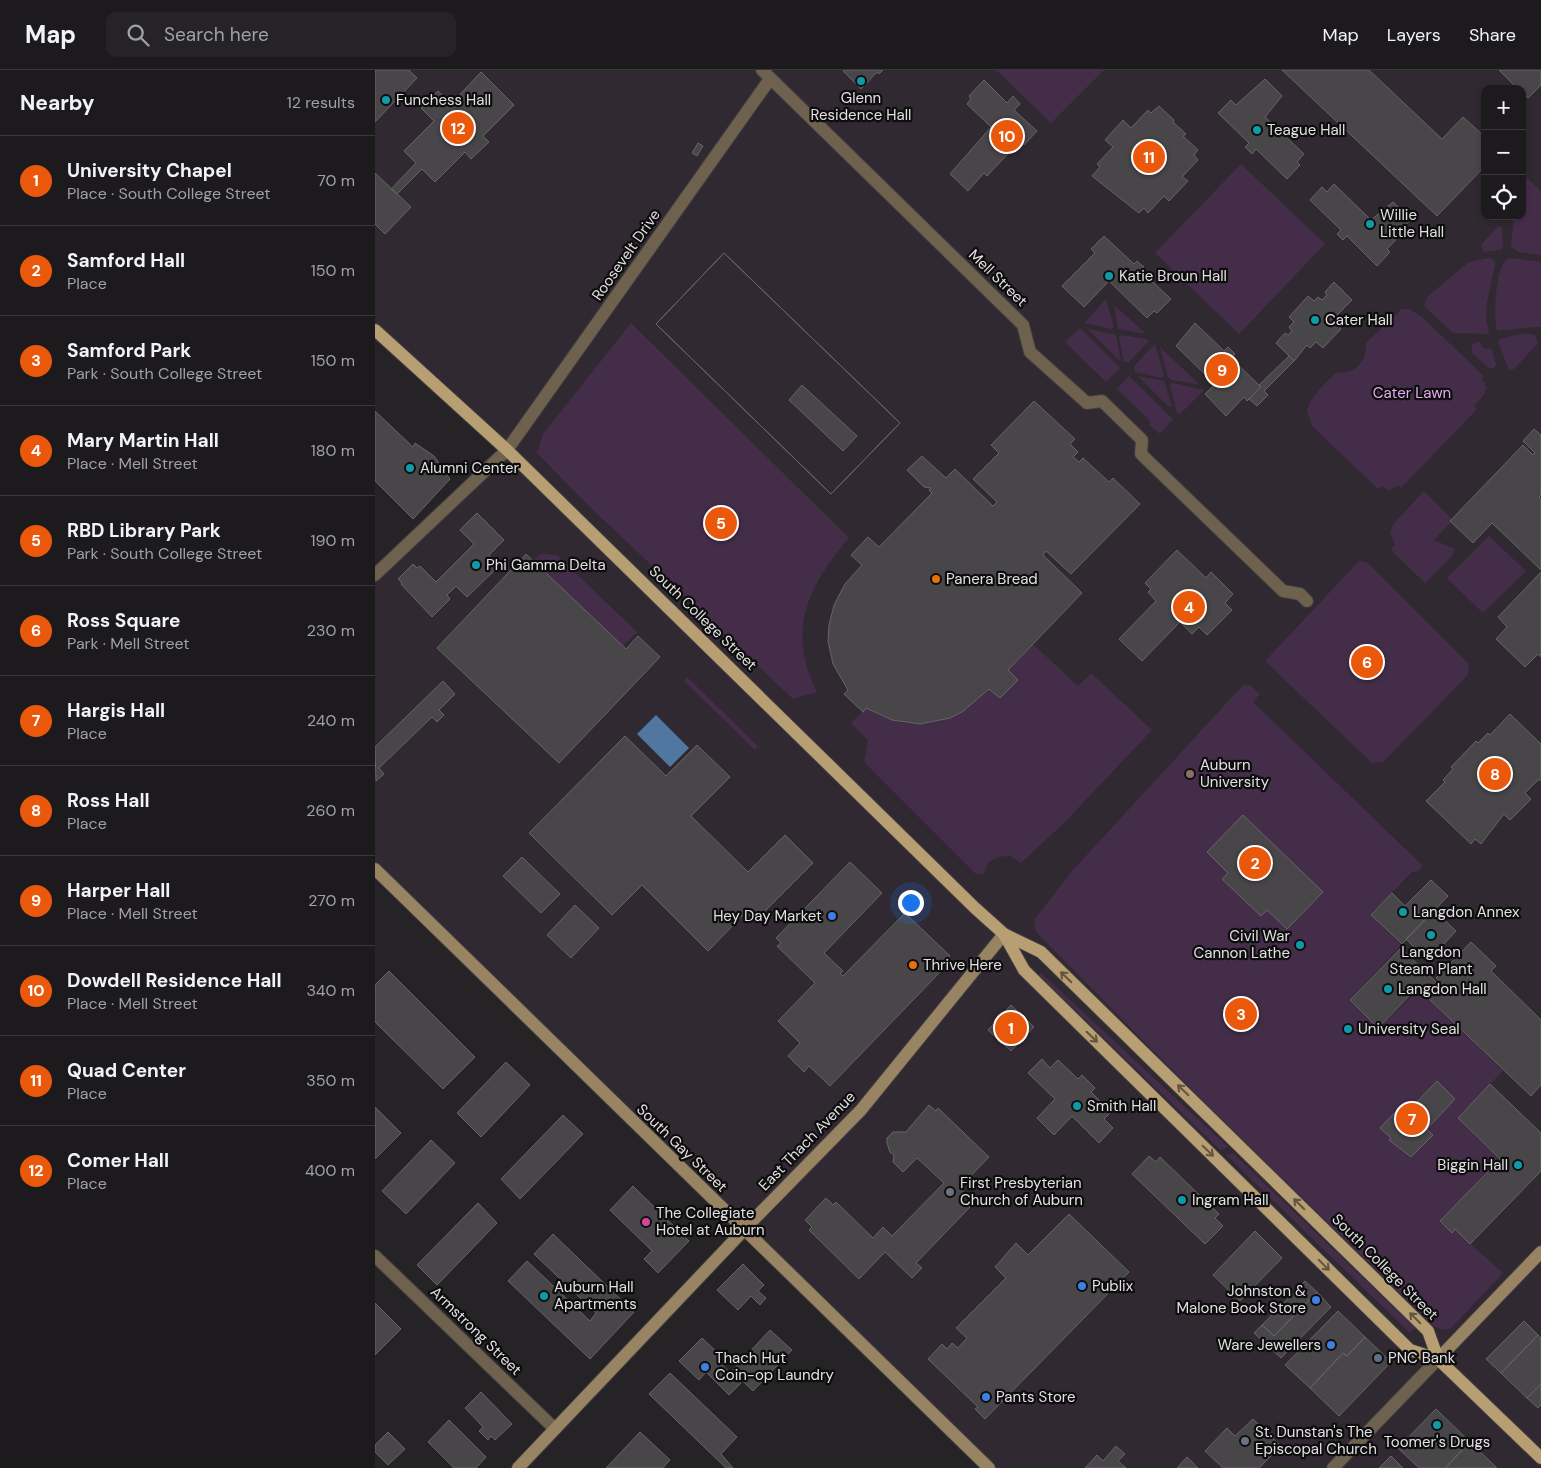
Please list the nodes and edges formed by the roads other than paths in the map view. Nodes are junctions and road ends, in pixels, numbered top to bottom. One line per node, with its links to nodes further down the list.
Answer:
1 (766, 74): 3 (street, Roosevelt Drive); 5 (street, Mell Street)
2 (375, 330): 3 (main road, South College Street)
3 (507, 450): 4 (street, Roosevelt Drive); 7 (main road, South College Street)
4 (375, 574)
5 (1307, 601)
6 (375, 869): 8 (street, South Gay Street)
7 (1004, 934): 8 (street, East Thach Avenue); 11 (main road, South College Street, one-way to 11); 11 (main road, South College Street, one-way to 7)
8 (744, 1230): 12 (street, East Thach Avenue); 15 (street, South Gay Street)
9 (1541, 1252): 11 (street)
10 (375, 1256): 12 (street, Armstrong Street)
11 (1438, 1359): 13 (main road); 16 (street)
12 (555, 1429): 14 (street, East Thach Avenue)
13 (1541, 1458)
14 (518, 1468)
15 (989, 1468)
16 (1333, 1468)

